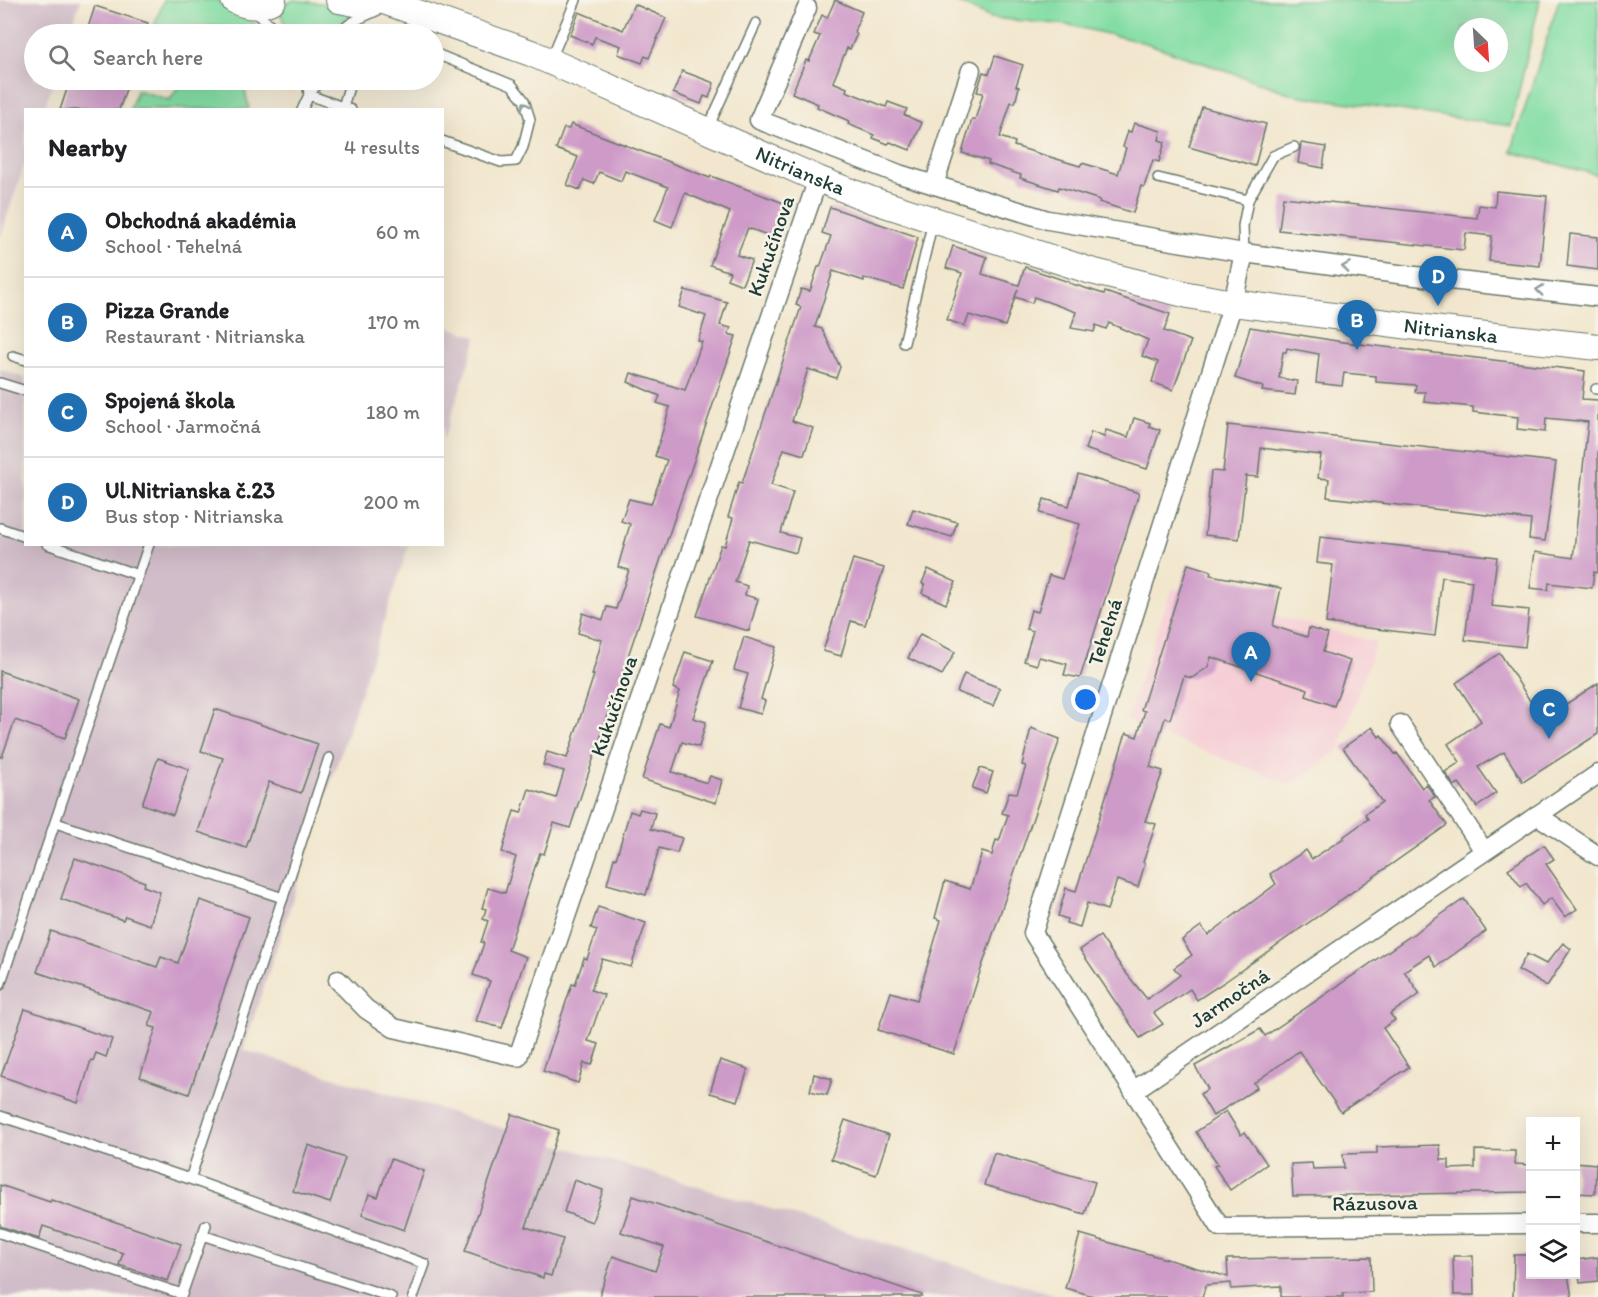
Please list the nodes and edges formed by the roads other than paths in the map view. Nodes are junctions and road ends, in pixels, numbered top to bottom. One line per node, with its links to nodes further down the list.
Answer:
1 (339, 0): 2 (main road)
2 (366, 0)
3 (576, 0): 13 (lane)
4 (271, 1): 6 (main road); 10 (lane)
5 (387, 2): 11 (lane); 13 (main road, Nitrianska)
6 (239, 3): 9 (lane)
7 (807, 8): 26 (street, Nitrianska)
8 (756, 22): 21 (lane)
9 (269, 24)
10 (277, 24)
11 (350, 24)
12 (444, 57): 22 (lane, one-way to 12)
13 (550, 61): 21 (main road, Nitrianska)
14 (971, 69): 26 (street)
15 (308, 90): 18 (lane)
16 (313, 90): 18 (lane)
17 (350, 90): 20 (lane)
18 (309, 95): 19 (lane); 20 (lane)
19 (303, 108)
20 (347, 108)
21 (708, 130): 24 (main road, Nitrianska)
22 (444, 142)
23 (1294, 147): 27 (lane)
24 (818, 178): 28 (main road, Nitrianska); 51 (street, Kukučínova)
25 (1158, 178): 27 (lane)
26 (934, 185): 29 (street, Nitrianska)
27 (1248, 200): 29 (lane)
28 (933, 221): 31 (main road, Nitrianska); 32 (lane)
29 (1244, 253): 30 (street, Nitrianska, one-way to 29); 31 (street)
30 (1598, 297)
31 (1233, 303): 33 (main road, Nitrianska); 53 (street, Tehelná)
32 (904, 343)
33 (1598, 347)
34 (13, 356): 35 (lane)
35 (24, 359)
36 (0, 383): 37 (lane)
37 (24, 390)
38 (0, 528): 39 (lane)
39 (24, 536)
40 (53, 546): 42 (lane)
41 (148, 546): 42 (lane)
42 (138, 575): 47 (lane)
43 (1400, 724): 48 (street)
44 (329, 758): 50 (lane)
45 (1598, 774): 46 (street, Jarmočná)
46 (1537, 814): 48 (street, Jarmočná); 49 (street)
47 (56, 823): 50 (lane); 52 (lane)
48 (1484, 851): 53 (street, Jarmočná)
49 (1598, 856)
50 (283, 898): 55 (lane)
51 (338, 980)
52 (0, 986)
53 (1133, 1091): 58 (street, Rázusova)
54 (0, 1116): 55 (lane)
55 (190, 1179): 64 (lane)
56 (1580, 1223): 57 (street)
57 (1598, 1223)
58 (1526, 1224)
59 (206, 1225): 61 (lane)
60 (0, 1233): 62 (lane)
61 (202, 1235): 62 (lane); 63 (lane)
62 (182, 1296)
63 (391, 1297)
64 (413, 1297)

